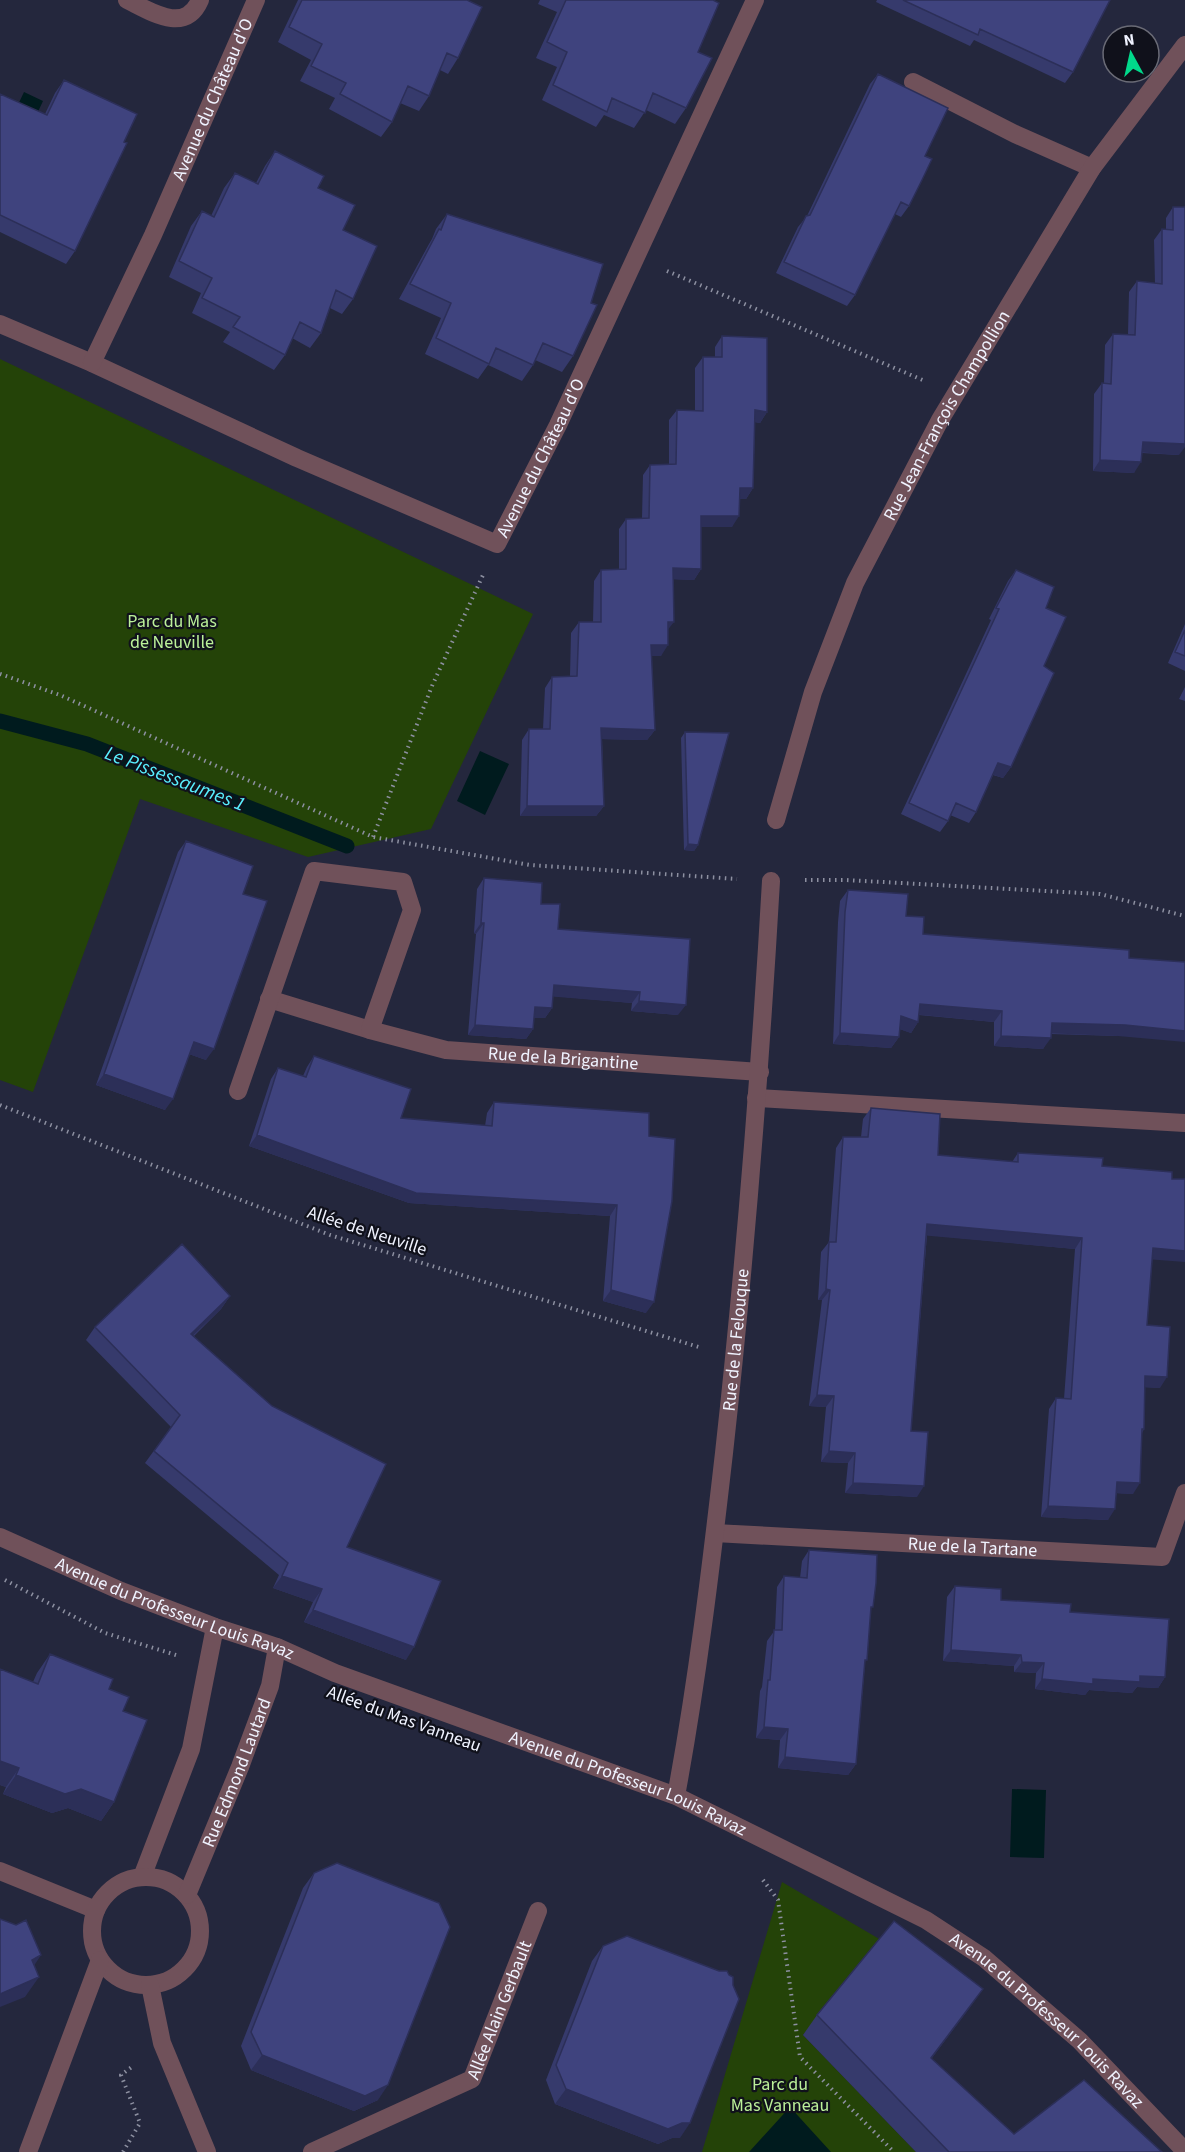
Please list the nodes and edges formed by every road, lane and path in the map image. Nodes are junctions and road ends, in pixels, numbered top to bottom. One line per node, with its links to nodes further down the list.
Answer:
1 (127, 0): 2 (street)
2 (200, 0)
3 (256, 0): 10 (street, Avenue du Château d'O)
4 (755, 0): 8 (street, Avenue du Château d'O)
5 (1185, 45): 7 (street, Rue Jean-François Champollion)
6 (913, 82): 7 (street)
7 (1092, 168): 11 (street, Rue Jean-François Champollion)
8 (636, 258): 11 (path); 12 (street, Avenue du Château d'O)
9 (0, 324): 10 (street, Avenue du Château d'O)
10 (93, 363): 12 (street, Avenue du Château d'O)
11 (956, 394): 14 (street, Rue Jean-François Champollion)
12 (497, 544): 15 (path)
13 (0, 674): 15 (path)
14 (776, 820)
15 (373, 837): 16 (path)
16 (771, 881): 17 (path); 20 (street, Rue de la Felouque)
17 (1185, 916)
18 (269, 999): 19 (street, Rue de la Brigantine); 19 (street); 21 (street)
19 (370, 1030): 20 (street, Rue de la Brigantine)
20 (760, 1072): 22 (street, Rue de la Felouque)
21 (238, 1091)
22 (756, 1098): 24 (street); 25 (street, Rue de la Felouque)
23 (0, 1105): 25 (path, Allée de Neuville)
24 (1185, 1123)
25 (734, 1358): 27 (street, Rue de la Felouque)
26 (1185, 1493): 27 (street, Rue de la Tartane)
27 (715, 1533): 33 (street, Rue de la Felouque)
28 (0, 1537): 30 (street, Avenue du Professeur Louis Ravaz)
29 (0, 1577): 32 (path)
30 (215, 1627): 31 (street, Avenue du Professeur Louis Ravaz); 32 (street)
31 (277, 1647): 33 (street, Avenue du Professeur Louis Ravaz); 37 (street, Rue Edmond Lautard)
32 (208, 1663): 36 (street)
33 (676, 1796): 43 (street, Avenue du Professeur Louis Ravaz)
34 (0, 1871): 38 (street)
35 (760, 1875): 48 (path)
36 (142, 1877): 37 (street); 38 (street)
37 (187, 1895): 41 (street)
38 (96, 1910): 40 (street)
39 (538, 1911): 47 (street, Allée Alain Gerbault)
40 (100, 1960): 41 (street); 44 (street)
41 (150, 1985): 42 (street)
42 (162, 2043): 45 (path); 46 (street)
43 (1185, 2151)
44 (28, 2152)
45 (123, 2152)
46 (207, 2152)
47 (312, 2152)
48 (894, 2152)

